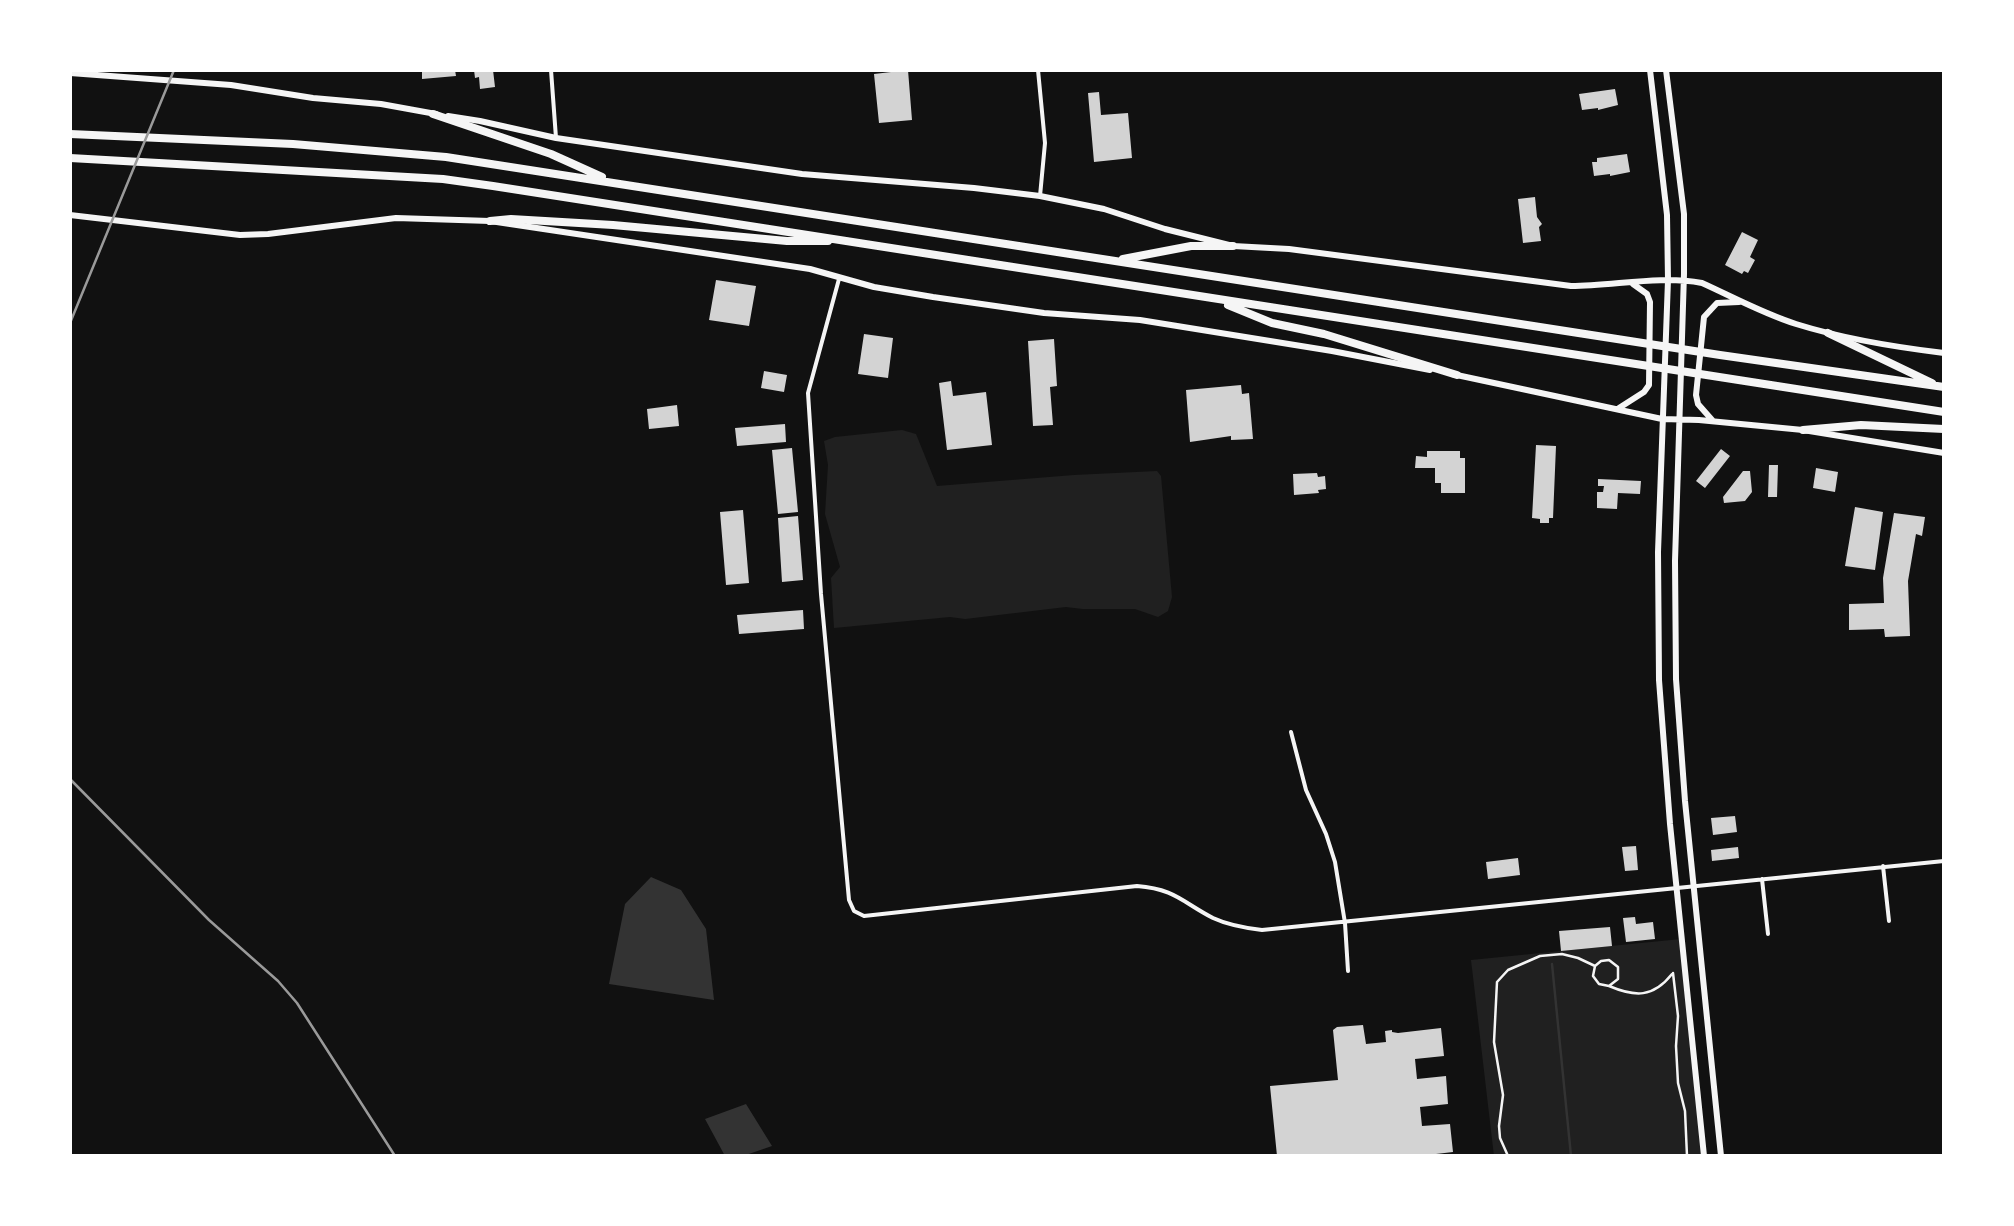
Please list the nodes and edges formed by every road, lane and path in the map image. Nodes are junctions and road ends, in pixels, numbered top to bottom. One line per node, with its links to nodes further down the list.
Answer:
1 (551, 70): 8 (street)
2 (1038, 70): 13 (street)
3 (1650, 70): 10 (main road)
4 (1666, 70): 9 (main road)
5 (70, 73): 6 (main road)
6 (432, 114): 8 (main road); 12 (highway)
7 (70, 134): 12 (highway)
8 (556, 138): 13 (main road)
9 (1674, 139): 10 (main road); 21 (main road)
10 (1660, 142): 20 (main road)
11 (70, 158): 16 (highway)
12 (611, 182): 18 (highway)
13 (1040, 196): 17 (main road)
14 (70, 215): 15 (main road)
15 (490, 221): 16 (highway); 19 (main road)
16 (857, 242): 23 (highway)
17 (1233, 246): 18 (highway); 22 (main road)
18 (1116, 260): 28 (highway)
19 (839, 278): 27 (main road); 46 (street)
20 (1668, 280): 21 (main road); 22 (main road); 31 (main road)
21 (1684, 281): 24 (main road); 32 (main road)
22 (1631, 283): 29 (main road)
23 (1215, 300): 27 (highway); 30 (highway)
24 (1745, 303): 25 (main road); 33 (main road)
25 (1828, 333): 26 (main road); 28 (highway)
26 (1944, 353)
27 (1457, 375): 29 (main road)
28 (1941, 387)
29 (1618, 409): 31 (main road)
30 (1944, 412)
31 (1662, 418): 32 (main road); 38 (main road)
32 (1678, 419): 33 (main road); 37 (main road)
33 (1713, 421): 35 (main road)
34 (1944, 428): 35 (highway)
35 (1802, 430): 36 (main road)
36 (1944, 453)
37 (1676, 679): 38 (main road); 43 (main road)
38 (1659, 680): 44 (main road)
39 (1291, 732): 46 (street)
40 (1944, 861): 41 (street)
41 (1883, 866): 42 (street); 45 (street)
42 (1762, 879): 43 (street); 47 (street)
43 (1693, 886): 44 (street); 54 (main road)
44 (1676, 888): 46 (street); 53 (main road)
45 (1889, 921)
46 (1345, 923): 49 (street)
47 (1768, 934)
48 (1595, 966): 50 (path); 50 (path); 51 (path)
49 (1348, 970)
50 (1609, 986): 52 (path)
51 (1508, 1156)
52 (1687, 1156)
53 (1704, 1156)
54 (1721, 1156)

